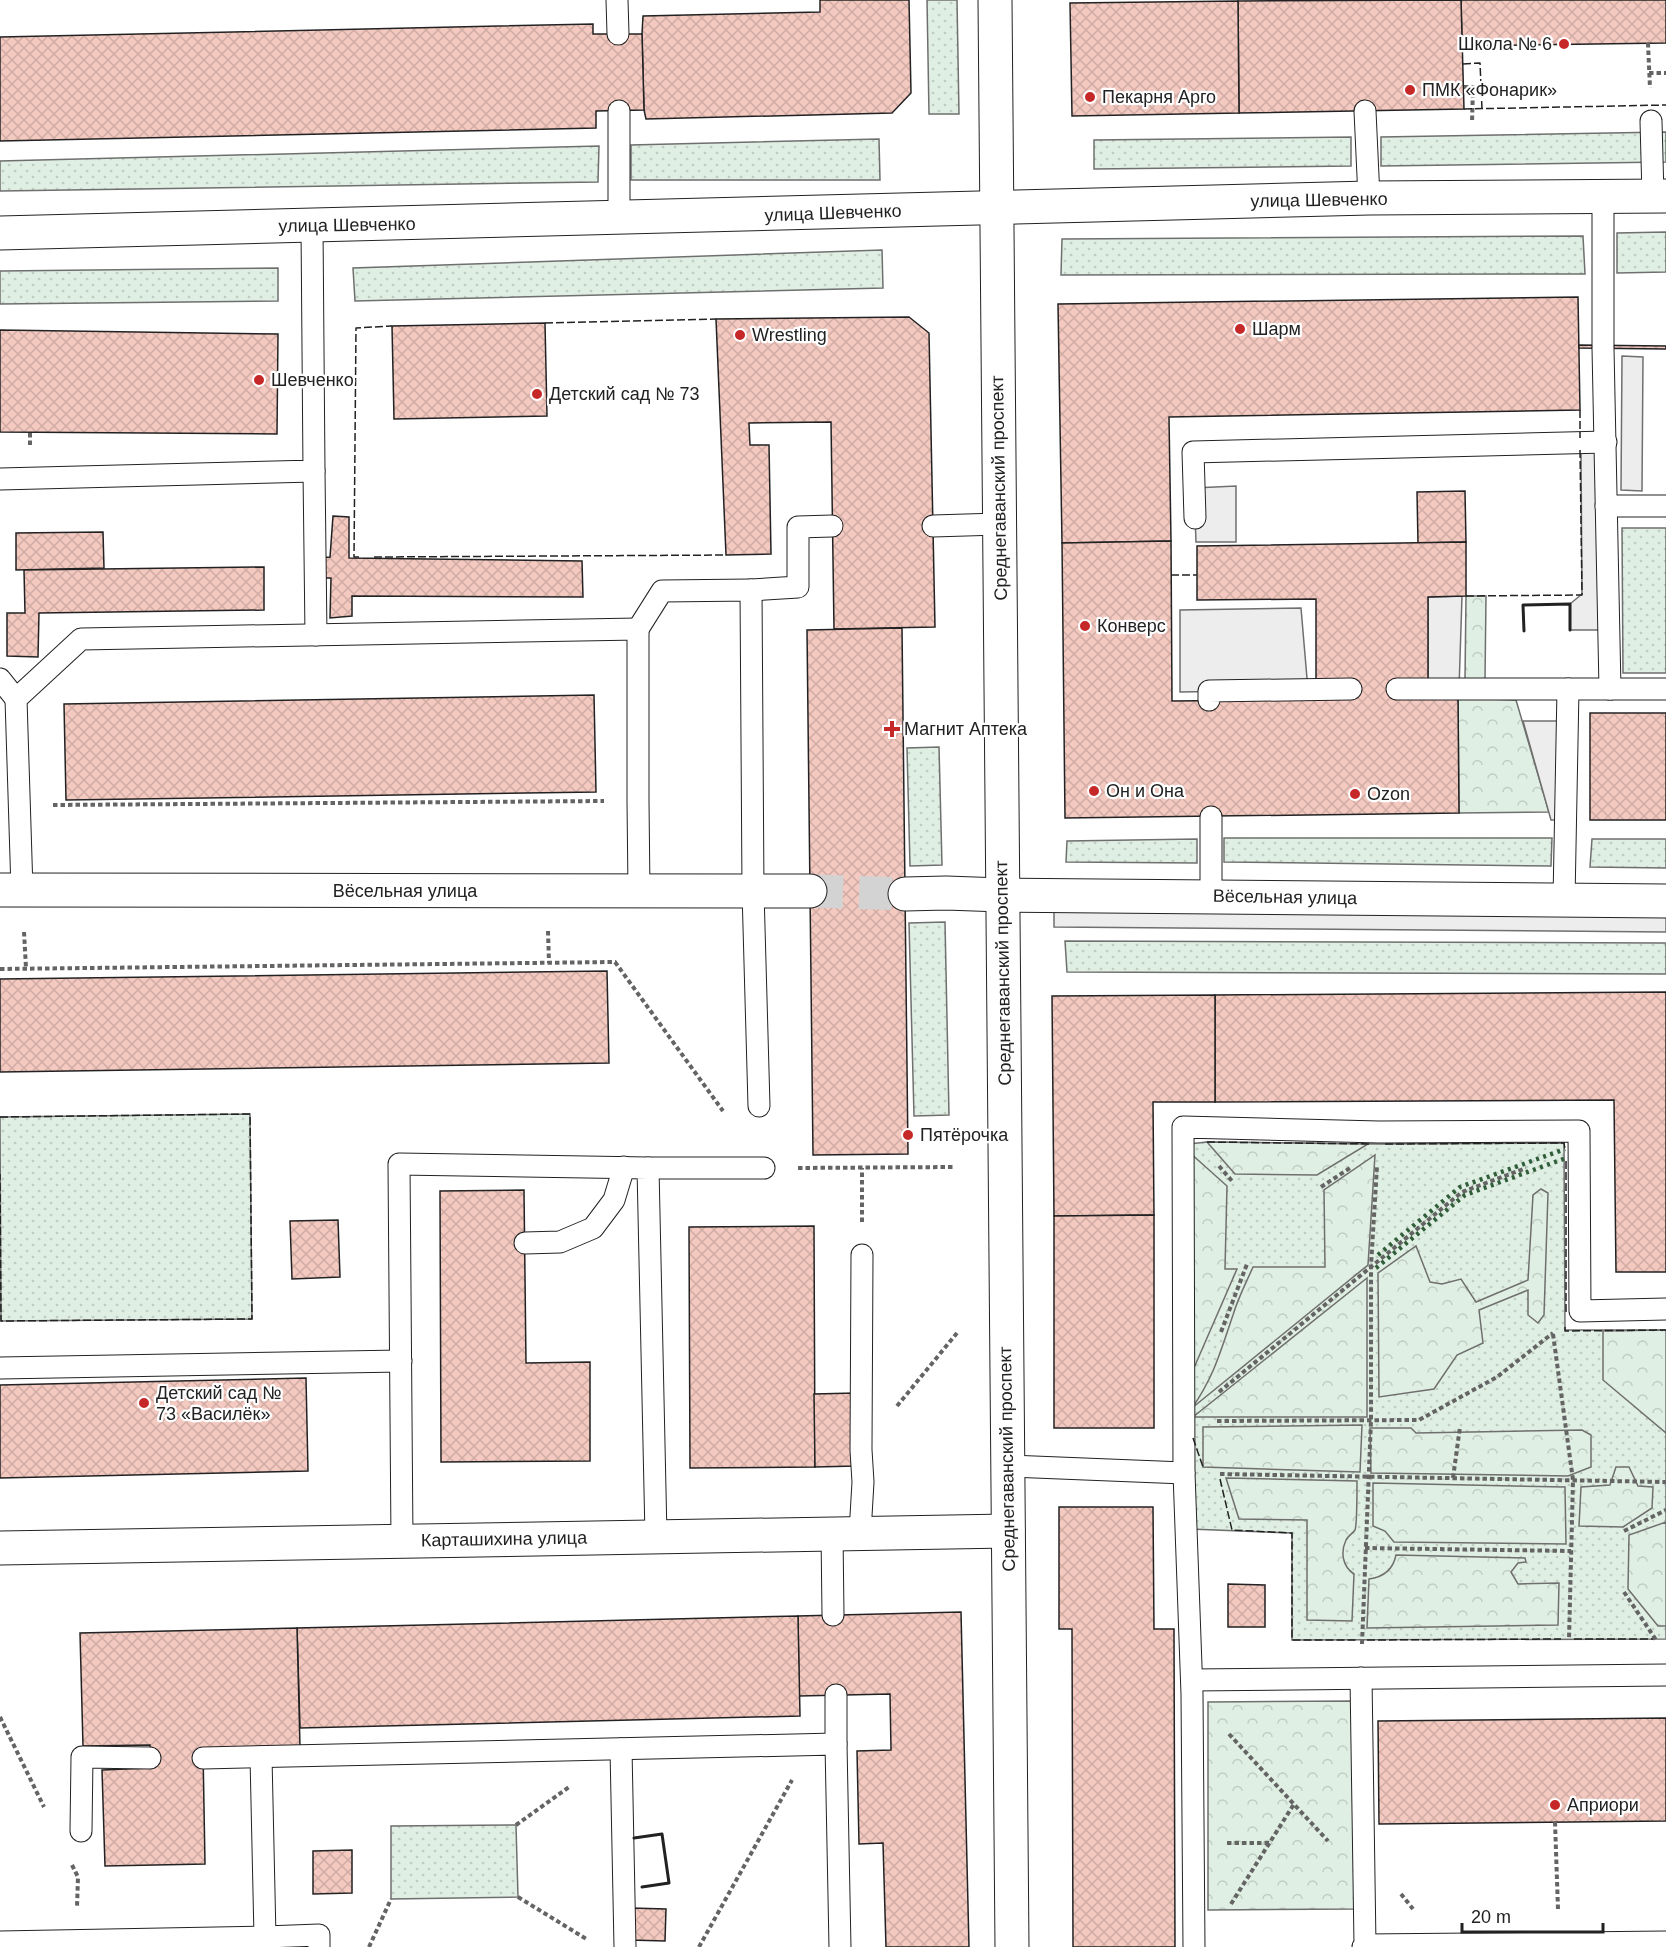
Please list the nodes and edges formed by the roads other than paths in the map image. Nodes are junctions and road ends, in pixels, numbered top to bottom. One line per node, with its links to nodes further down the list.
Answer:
1 (617, 0): 3 (lane)
2 (994, 0): 10 (street, Среднегаванский проспект)
3 (618, 34)
4 (619, 111): 11 (lane)
5 (1365, 111): 9 (lane)
6 (1651, 121): 7 (lane)
7 (1660, 196): 8 (street, улица Шевченко)
8 (1603, 197): 9 (street, улица Шевченко); 14 (lane)
9 (1369, 198): 10 (street, улица Шевченко)
10 (996, 208): 11 (street, улица Шевченко); 20 (street, Среднегаванский проспект)
11 (619, 218): 12 (street, улица Шевченко)
12 (312, 225): 13 (street, улица Шевченко); 15 (lane)
13 (0, 233)
14 (1606, 442): 17 (lane); 19 (lane)
15 (314, 471): 16 (lane); 25 (lane)
16 (0, 479)
17 (1606, 506): 18 (lane); 30 (lane)
18 (1666, 506)
19 (1195, 518)
20 (999, 524): 22 (lane); 40 (street, Среднегаванский проспект)
21 (832, 526): 23 (lane)
22 (933, 526)
23 (751, 590): 24 (lane); 37 (lane)
24 (638, 629): 25 (lane); 36 (lane)
25 (316, 635): 32 (lane)
26 (0, 679): 32 (lane)
27 (1352, 689): 33 (lane)
28 (1397, 689): 29 (lane)
29 (1568, 689): 30 (lane); 42 (lane)
30 (1610, 689): 31 (lane)
31 (1666, 689)
32 (16, 699): 35 (lane)
33 (1209, 700)
34 (1210, 817): 41 (lane)
35 (11, 890): 36 (street, Вёсельная улица)
36 (639, 891): 37 (street, Вёсельная улица)
37 (753, 891): 38 (street, Вёсельная улица); 44 (lane)
38 (810, 891)
39 (905, 894): 40 (street, Вёсельная улица)
40 (1002, 895): 41 (street, Вёсельная улица); 53 (street, Среднегаванский проспект)
41 (1211, 897): 42 (street, Вёсельная улица)
42 (1563, 900): 43 (street, Вёсельная улица)
43 (1666, 901)
44 (759, 1106)
45 (624, 1167): 46 (lane); 48 (lane); 51 (lane)
46 (648, 1168): 47 (lane); 57 (lane)
47 (764, 1168)
48 (525, 1243)
49 (862, 1255): 56 (lane)
50 (1666, 1309): 54 (lane)
51 (401, 1361): 52 (lane); 58 (lane)
52 (0, 1368)
53 (1007, 1466): 54 (lane); 55 (street, Среднегаванский проспект)
54 (1184, 1473): 63 (lane)
55 (1008, 1531): 56 (street, Карташихина улица); 79 (street, Среднегаванский проспект)
56 (846, 1533): 57 (street, Карташихина улица); 60 (lane)
57 (657, 1536): 58 (street, Карташихина улица)
58 (402, 1541): 59 (street, Карташихина улица)
59 (0, 1548)
60 (834, 1615)
61 (1666, 1676): 62 (lane)
62 (1361, 1678): 63 (lane); 75 (lane)
63 (1192, 1687): 80 (lane)
64 (836, 1695): 65 (lane)
65 (836, 1744): 66 (lane); 78 (lane)
66 (621, 1749): 67 (lane); 77 (lane)
67 (261, 1757): 69 (lane); 72 (lane)
68 (150, 1758): 70 (lane)
69 (203, 1758)
70 (81, 1831)
71 (0, 1942): 72 (lane)
72 (265, 1942): 76 (lane)
73 (1666, 1942): 74 (lane)
74 (1559, 1945): 75 (lane)
75 (1364, 1946)
76 (320, 1947)
77 (625, 1947)
78 (840, 1947)
79 (1012, 1947)
80 (1194, 1947)

